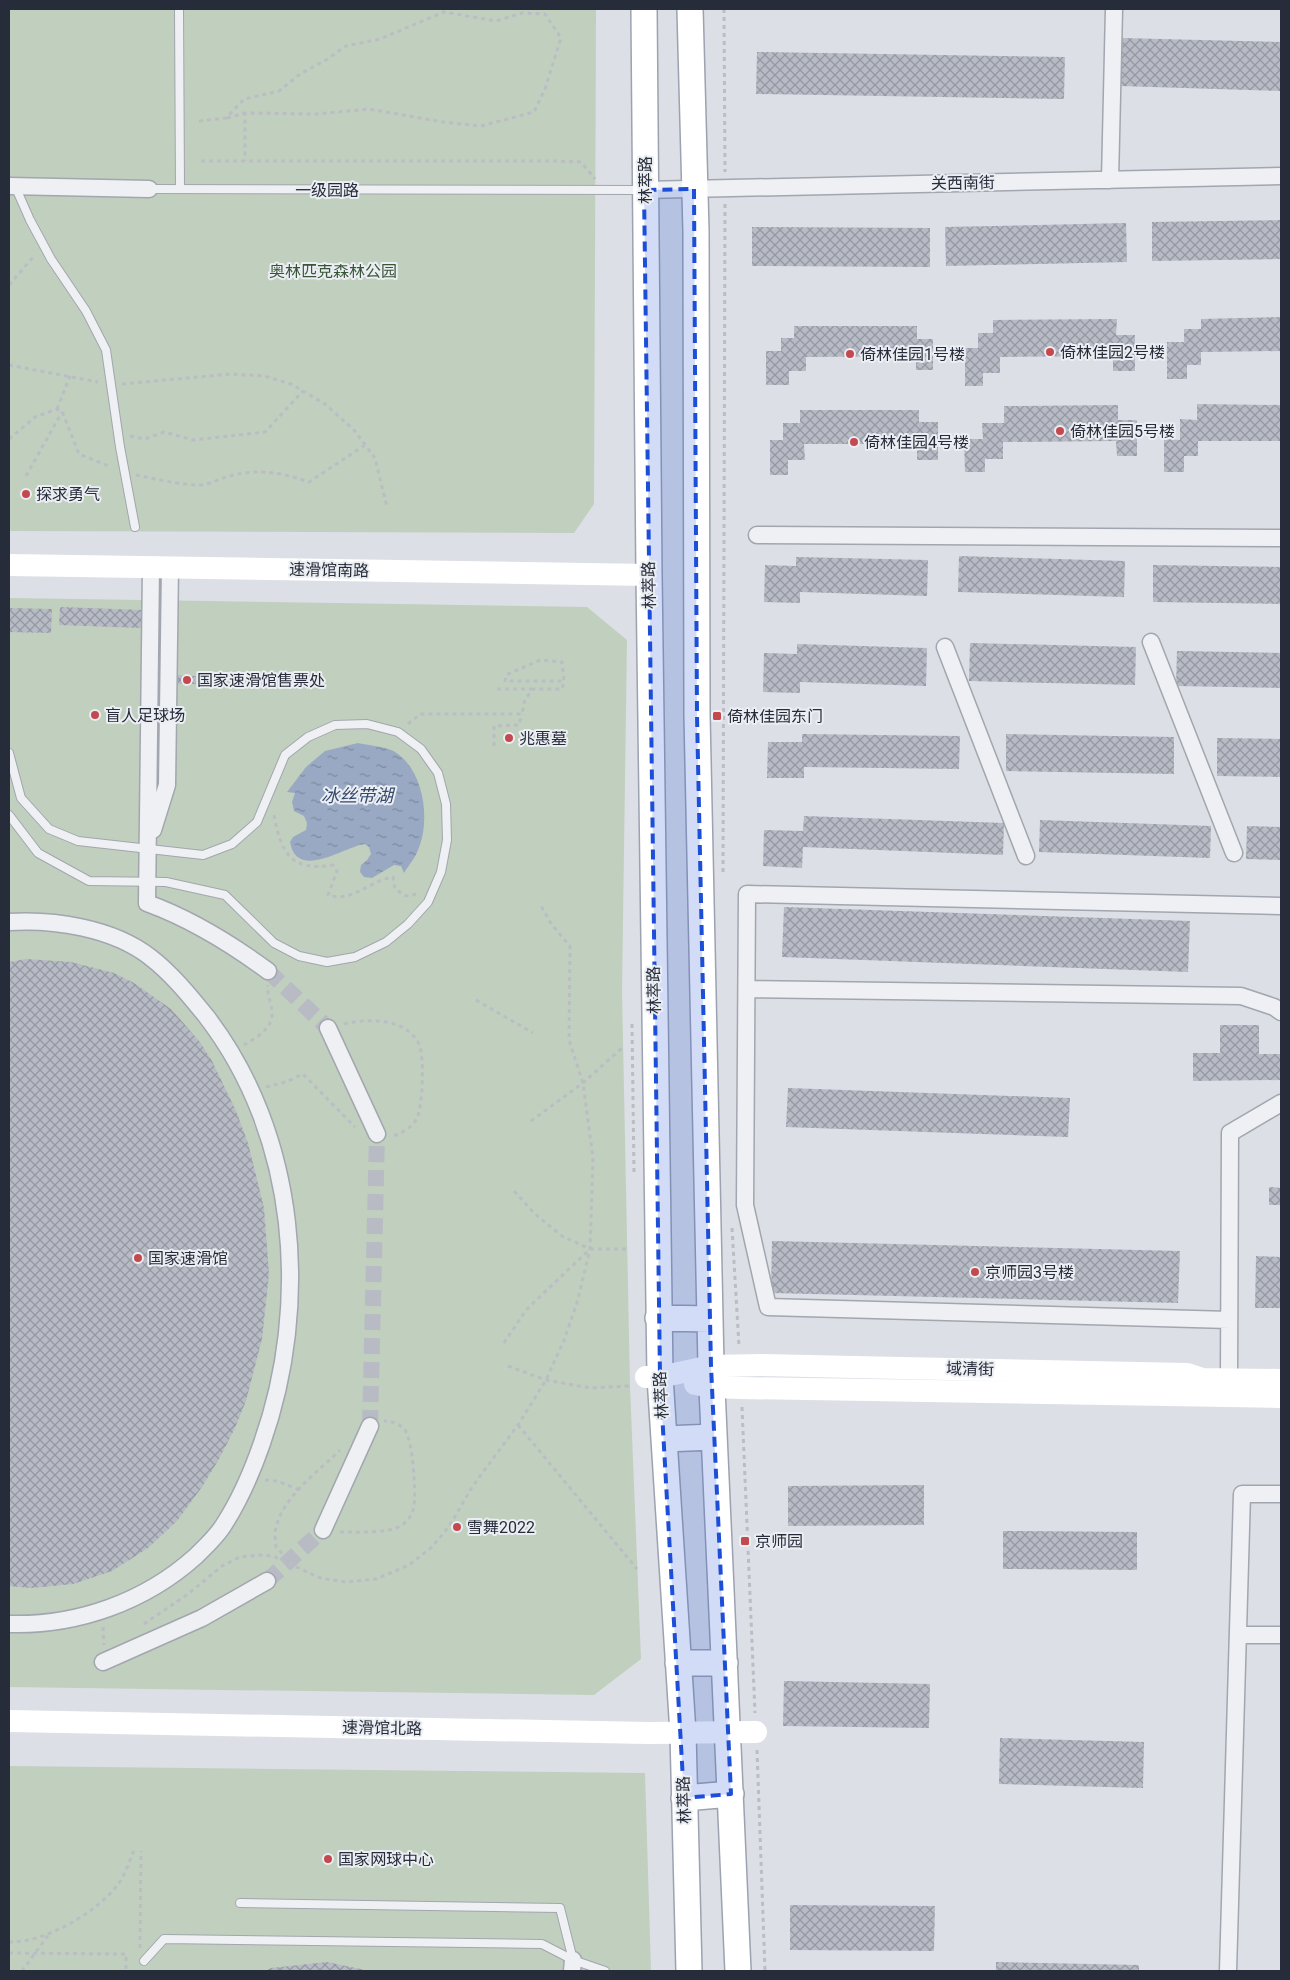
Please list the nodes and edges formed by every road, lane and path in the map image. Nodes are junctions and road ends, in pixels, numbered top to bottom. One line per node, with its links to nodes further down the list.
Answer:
1 (179, 9): 14 (lane)
2 (644, 9): 17 (main road, 林萃路)
3 (690, 9): 15 (main road)
4 (1114, 9): 11 (street)
5 (245, 113): 6 (path); 6 (path); 9 (path)
6 (226, 118): 7 (path)
7 (199, 121)
8 (200, 161): 9 (path)
9 (245, 161): 16 (path)
10 (1281, 176): 11 (street, 关西南街)
11 (1110, 180): 15 (street, 关西南街)
12 (12, 186): 13 (street, 一级园路); 18 (lane)
13 (149, 189): 14 (lane, 一级园路)
14 (180, 189): 16 (lane, 一级园路)
15 (694, 189): 17 (street, 关西南街); 75 (main road)
16 (604, 190): 17 (lane, 一级园路)
17 (644, 190): 37 (main road, 林萃路)
18 (44, 246): 19 (path); 22 (lane)
19 (9, 285)
20 (9, 365): 21 (path)
21 (70, 376): 22 (path); 24 (path)
22 (110, 385): 23 (path); 26 (lane)
23 (303, 391): 26 (path); 28 (path)
24 (57, 409): 25 (path); 27 (path)
25 (62, 411): 29 (path); 30 (path)
26 (118, 434): 29 (lane)
27 (9, 439)
28 (365, 445): 29 (path); 31 (path)
29 (125, 473): 32 (lane)
30 (26, 476)
31 (387, 507)
32 (135, 527)
33 (757, 536): 34 (street)
34 (1281, 538)
35 (9, 565): 36 (street, 速滑馆南路)
36 (161, 567): 37 (street, 速滑馆南路); 49 (street)
37 (649, 575): 74 (main road, 林萃路)
38 (1152, 642): 50 (street)
39 (944, 647): 51 (street)
40 (564, 681): 40 (path); 42 (path)
41 (497, 689): 42 (path)
42 (534, 689): 43 (path)
43 (522, 714): 44 (path); 45 (path)
44 (398, 732): 47 (lane); 53 (lane)
45 (494, 746)
46 (9, 754): 49 (lane)
47 (271, 785): 49 (lane); 53 (path)
48 (9, 815): 52 (lane)
49 (147, 849): 52 (street)
50 (1234, 853)
51 (1026, 856)
52 (147, 882): 53 (lane); 57 (street)
53 (433, 891)
54 (540, 904): 65 (path)
55 (1281, 906): 58 (street)
56 (9, 922): 64 (street)
57 (268, 975): 64 (path)
58 (746, 989): 60 (street); 76 (street)
59 (476, 1000): 62 (path)
60 (1281, 1012)
61 (328, 1028): 70 (street); 70 (path)
62 (533, 1032)
63 (623, 1047): 65 (path)
64 (231, 1053): 66 (street)
65 (583, 1083): 68 (path); 72 (path)
66 (251, 1091): 69 (path); 90 (street)
67 (1281, 1103): 76 (street)
68 (531, 1121)
69 (359, 1130)
70 (385, 1136)
71 (514, 1191): 72 (path)
72 (590, 1249): 73 (path); 77 (path); 81 (path)
73 (627, 1249)
74 (658, 1318): 75 (main road); 82 (main road, 林萃路)
75 (710, 1319): 79 (main road)
76 (1229, 1320): 80 (street)
77 (504, 1343)
78 (508, 1366): 81 (path)
79 (711, 1377): 80 (street, 域清街); 82 (street, 域清街); 84 (street, 域清街); 87 (main road)
80 (1229, 1379): 83 (street, 域清街)
81 (546, 1380): 82 (path); 85 (path)
82 (645, 1380): 88 (main road, 林萃路)
83 (1281, 1380)
84 (1281, 1397)
85 (518, 1425): 94 (path); 95 (path)
86 (370, 1426): 93 (street); 93 (path)
87 (714, 1437): 88 (main road); 104 (main road)
88 (664, 1439): 105 (main road, 林萃路)
89 (342, 1448): 91 (path)
90 (249, 1480): 91 (path); 97 (street)
91 (300, 1490): 94 (path)
92 (1281, 1494): 100 (street)
93 (322, 1530)
94 (295, 1567): 99 (path)
95 (637, 1569)
96 (267, 1581): 103 (street)
97 (100, 1612): 98 (street); 102 (path)
98 (9, 1624)
99 (143, 1625)
100 (1238, 1635): 101 (street); 128 (street)
101 (1281, 1636)
102 (112, 1646)
103 (103, 1662)
104 (725, 1662): 105 (main road); 107 (main road)
105 (678, 1664): 109 (main road, 林萃路)
106 (9, 1721): 109 (street, 速滑馆北路)
107 (728, 1732): 108 (street, 速滑馆北路); 109 (street, 速滑馆北路); 110 (main road)
108 (756, 1732)
109 (683, 1733): 111 (main road, 林萃路)
110 (731, 1794): 111 (main road); 127 (main road)
111 (684, 1798): 126 (main road, 林萃路)
112 (134, 1851): 115 (path)
113 (141, 1851): 119 (path)
114 (240, 1903): 121 (lane)
115 (49, 1934): 116 (path); 118 (path)
116 (9, 1942)
117 (9, 1952): 118 (path)
118 (35, 1953): 122 (path); 123 (path)
119 (139, 1953)
120 (144, 1961): 121 (lane)
121 (573, 1966): 124 (lane)
122 (22, 1971)
123 (126, 1971)
124 (606, 1971)
125 (682, 1971): 126 (lane)
126 (689, 1971)
127 (738, 1971)
128 (1228, 1971)

